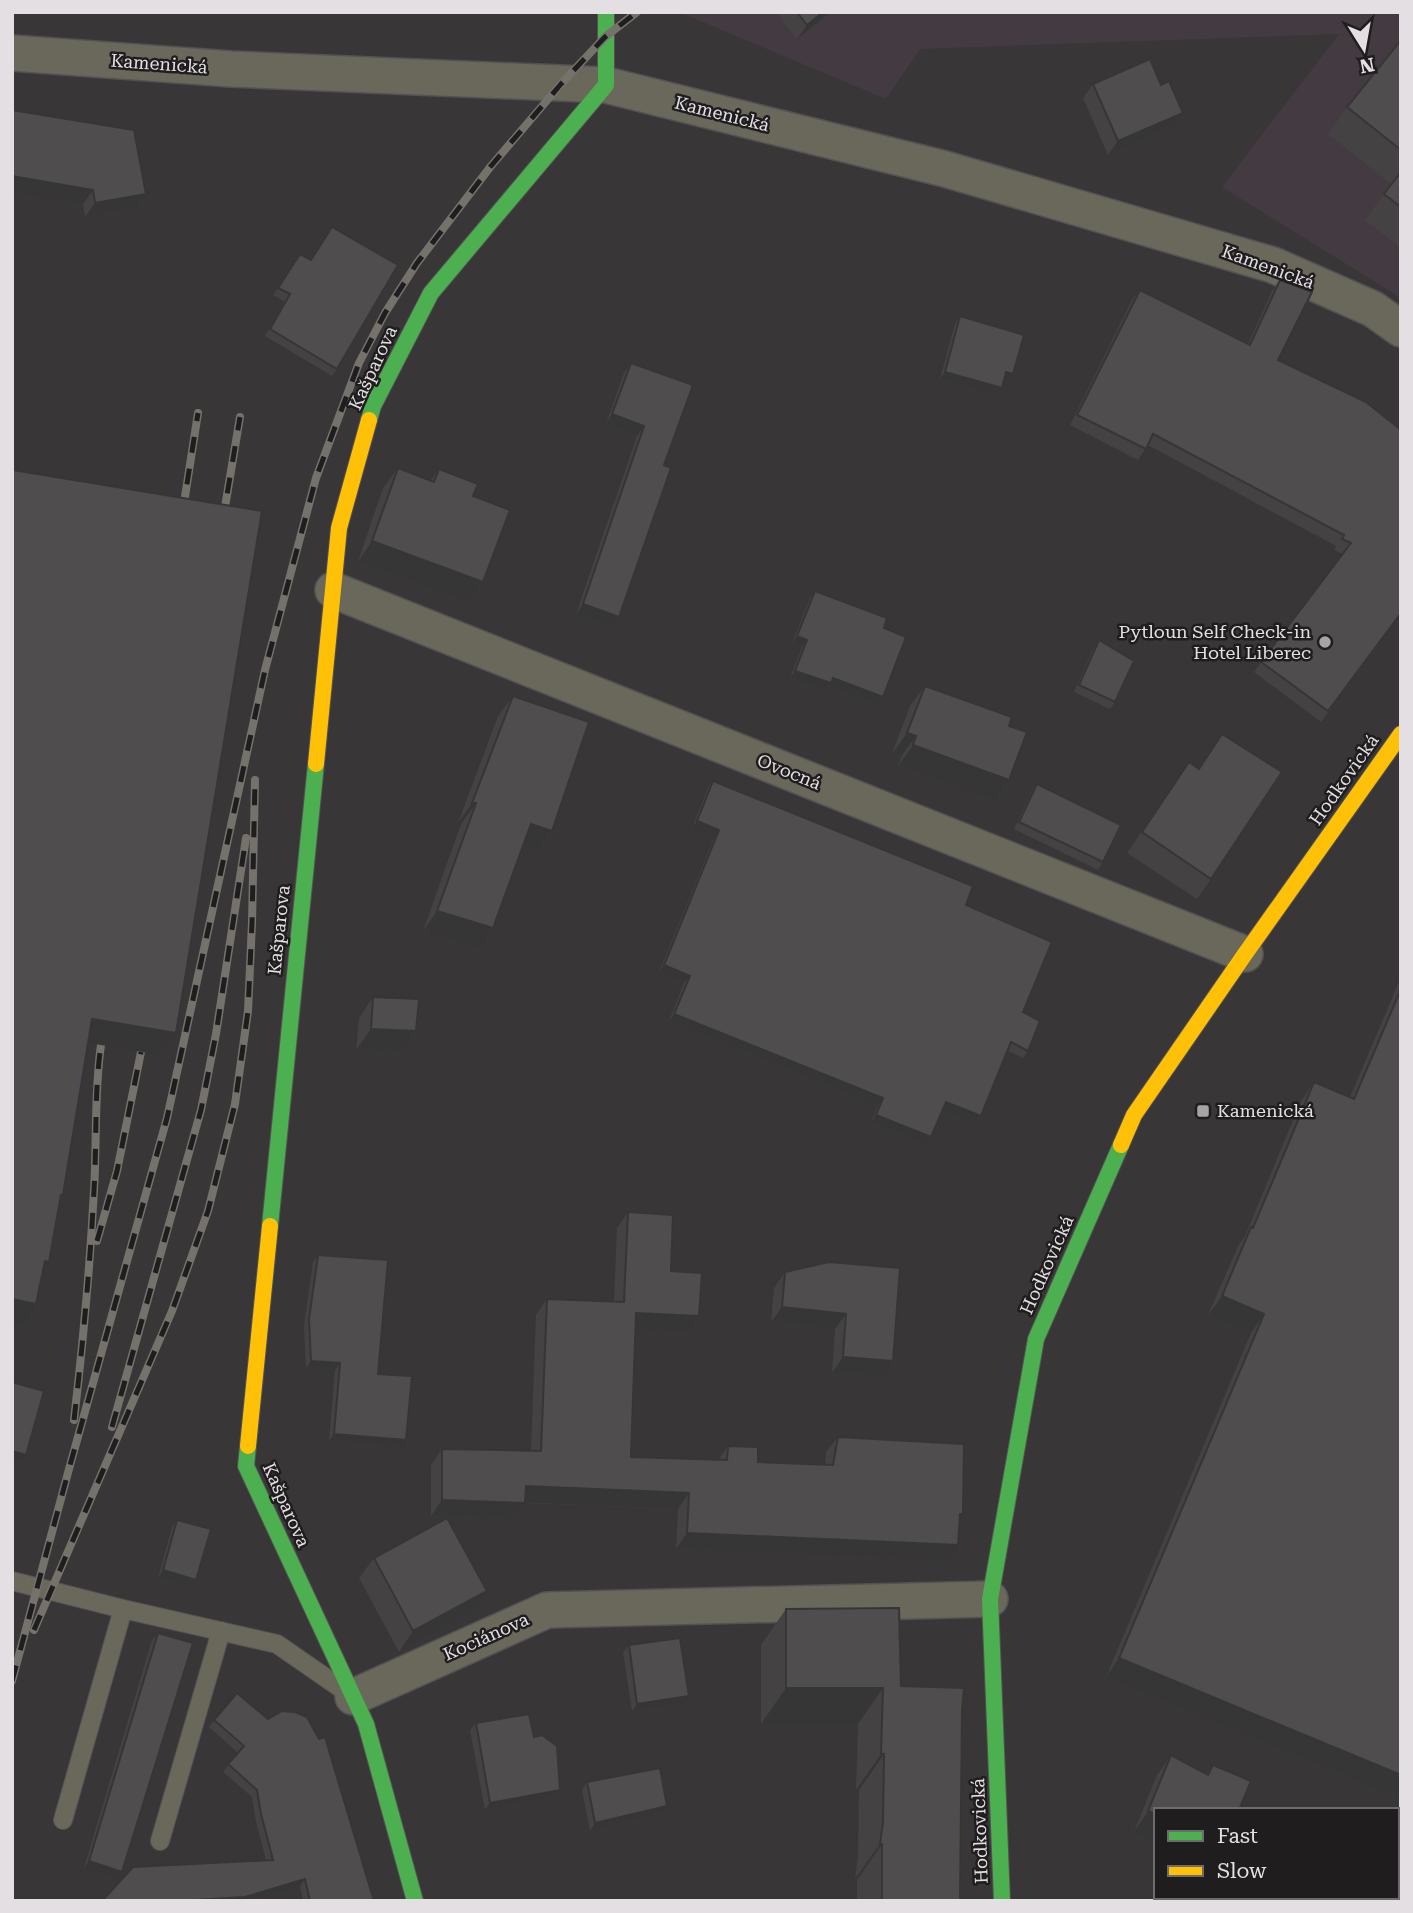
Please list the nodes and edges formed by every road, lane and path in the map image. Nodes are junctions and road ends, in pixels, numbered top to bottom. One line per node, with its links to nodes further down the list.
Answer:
1 (606, 12): 3 (street)
2 (12, 53): 3 (street, Kamenická)
3 (606, 85): 4 (street, Kamenická); 5 (street, Kašparova)
4 (1401, 329)
5 (332, 590): 7 (street, Ovocná); 12 (street, Kašparova)
6 (1401, 734): 7 (street, Hodkovická)
7 (1245, 954): 9 (street, Hodkovická)
8 (12, 1581): 10 (lane)
9 (990, 1599): 12 (street, Kociánova); 16 (street, Hodkovická)
10 (124, 1609): 11 (lane); 13 (lane)
11 (221, 1631): 12 (lane); 14 (lane)
12 (353, 1697): 15 (street, Kašparova)
13 (63, 1820)
14 (160, 1841)
15 (415, 1901)
16 (1002, 1901)

